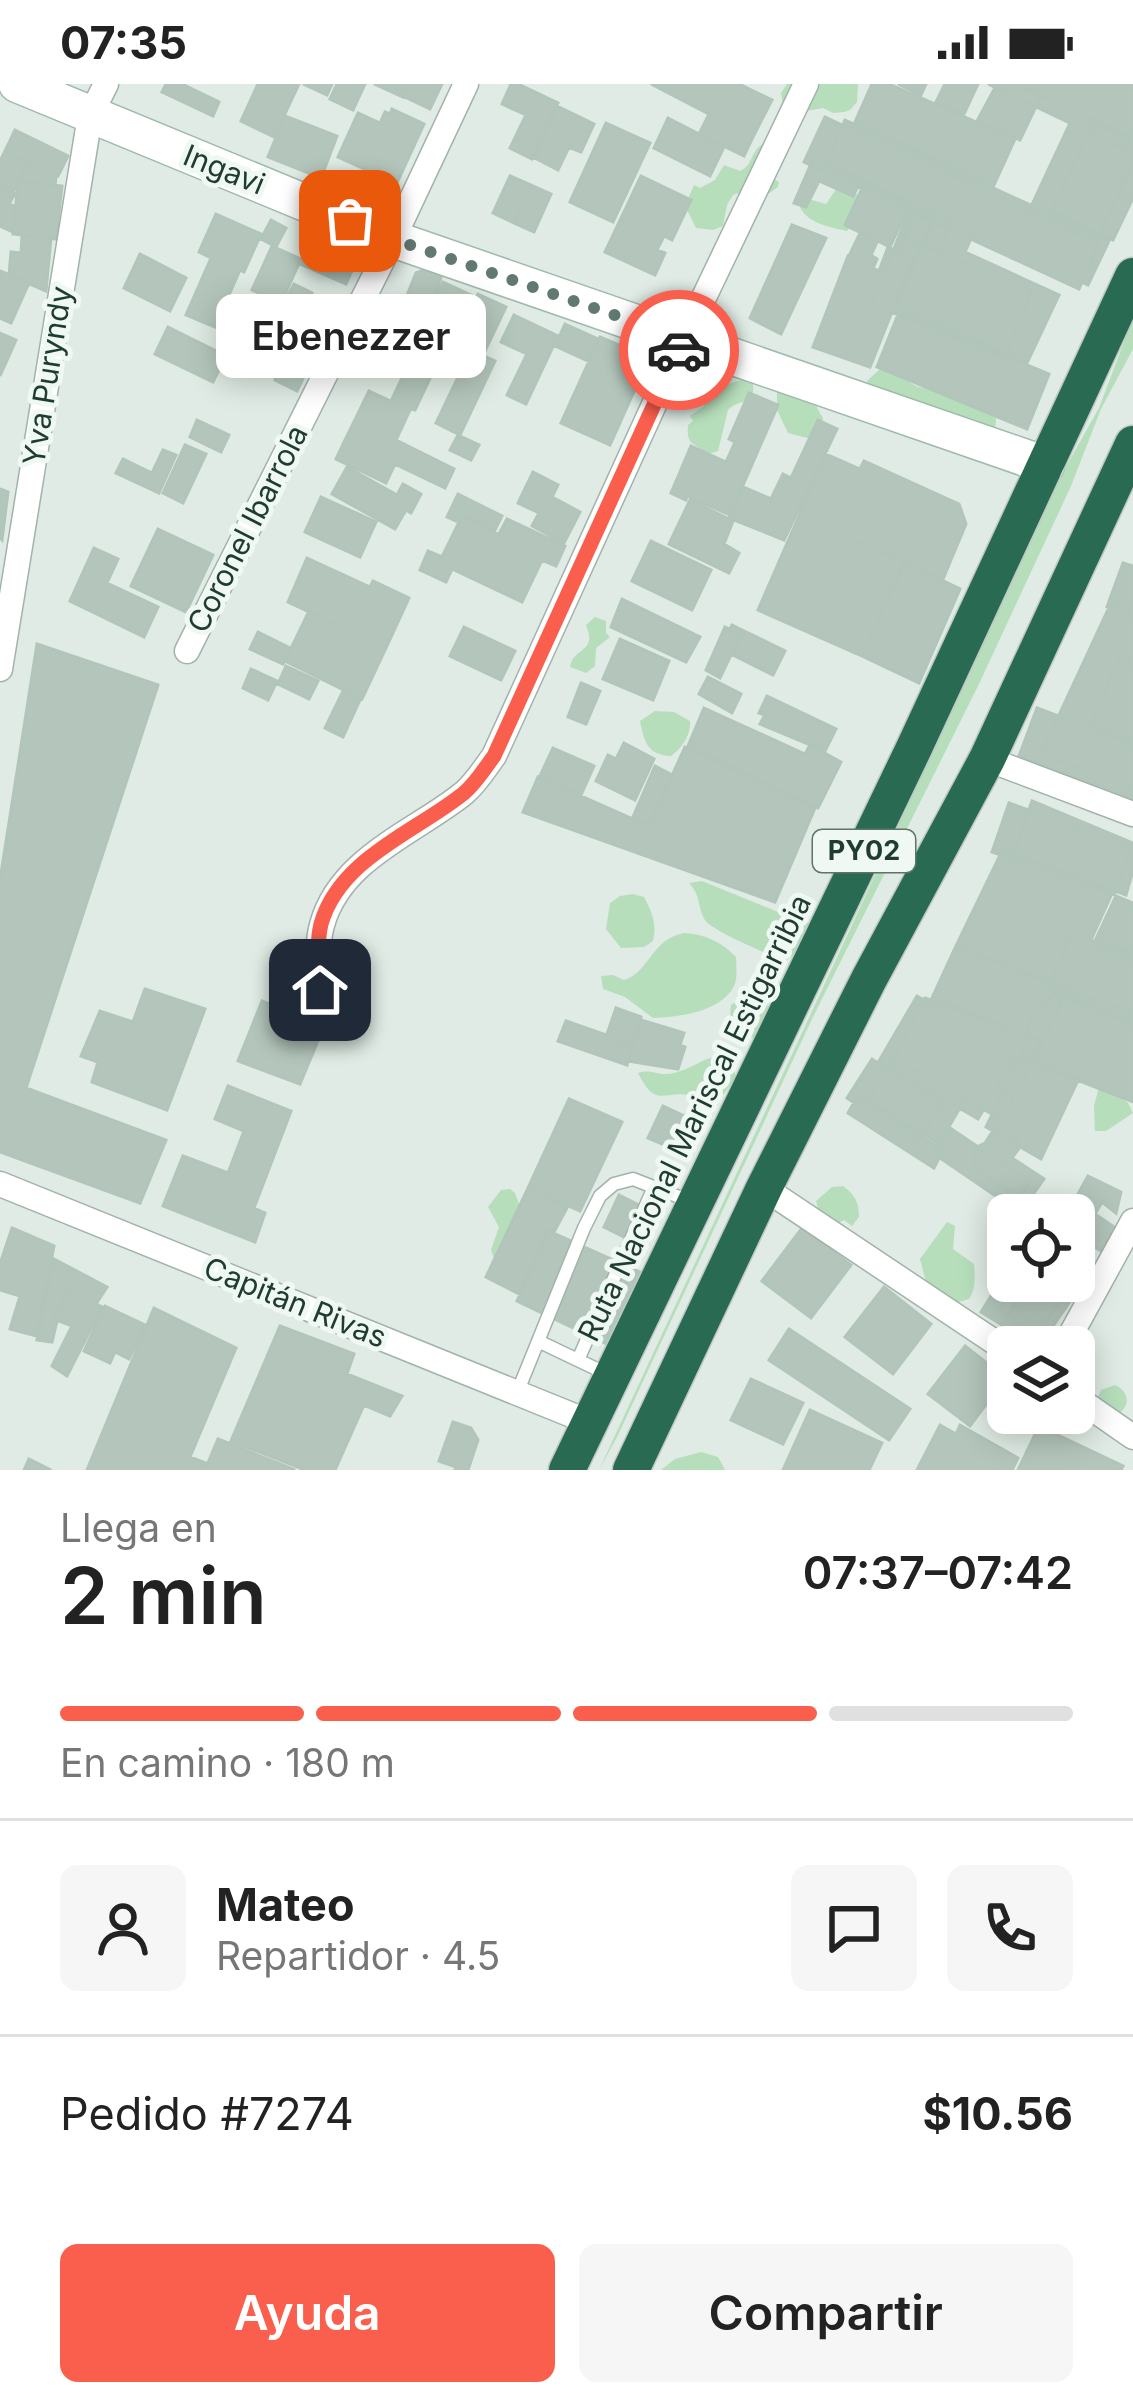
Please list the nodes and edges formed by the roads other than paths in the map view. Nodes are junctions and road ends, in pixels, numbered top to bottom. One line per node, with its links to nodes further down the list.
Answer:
1 (16, 84): 4 (street, Ingavi)
2 (466, 84): 5 (street, Coronel Ibarrola)
3 (806, 84): 7 (street)
4 (96, 95): 5 (street, Ingavi); 11 (street, Yva Puryndy)
5 (393, 239): 7 (street, Ingavi); 10 (street, Coronel Ibarrola)
6 (1133, 276): 9 (highway, Ruta Nacional Mariscal Estigarribia / PY02)
7 (684, 339): 9 (street, Ingavi); 14 (street)
8 (1133, 443): 12 (highway, PY02)
9 (1046, 465): 18 (highway, Ruta Nacional Mariscal Estigarribia / PY02)
10 (187, 651)
11 (0, 669)
12 (987, 759): 13 (street); 17 (highway, PY02)
13 (1133, 814)
14 (320, 990)
15 (0, 1184): 25 (street, Capitán Rivas)
16 (654, 1187): 18 (lane); 22 (lane); 23 (lane)
17 (764, 1188): 21 (street); 30 (highway, PY02)
18 (694, 1202): 24 (highway, Ruta Nacional Mariscal Estigarribia / PY02)
19 (1133, 1221): 20 (street)
20 (1076, 1326)
21 (987, 1337)
22 (538, 1341): 23 (lane); 25 (lane)
23 (578, 1360): 24 (lane)
24 (611, 1376): 27 (highway, Ruta Nacional Mariscal Estigarribia / PY02)
25 (517, 1393): 27 (street, Capitán Rivas)
26 (1095, 1411): 28 (street)
27 (590, 1422): 29 (highway, Ruta Nacional Mariscal Estigarribia / PY02)
28 (1133, 1437)
29 (567, 1470)
30 (632, 1470)

